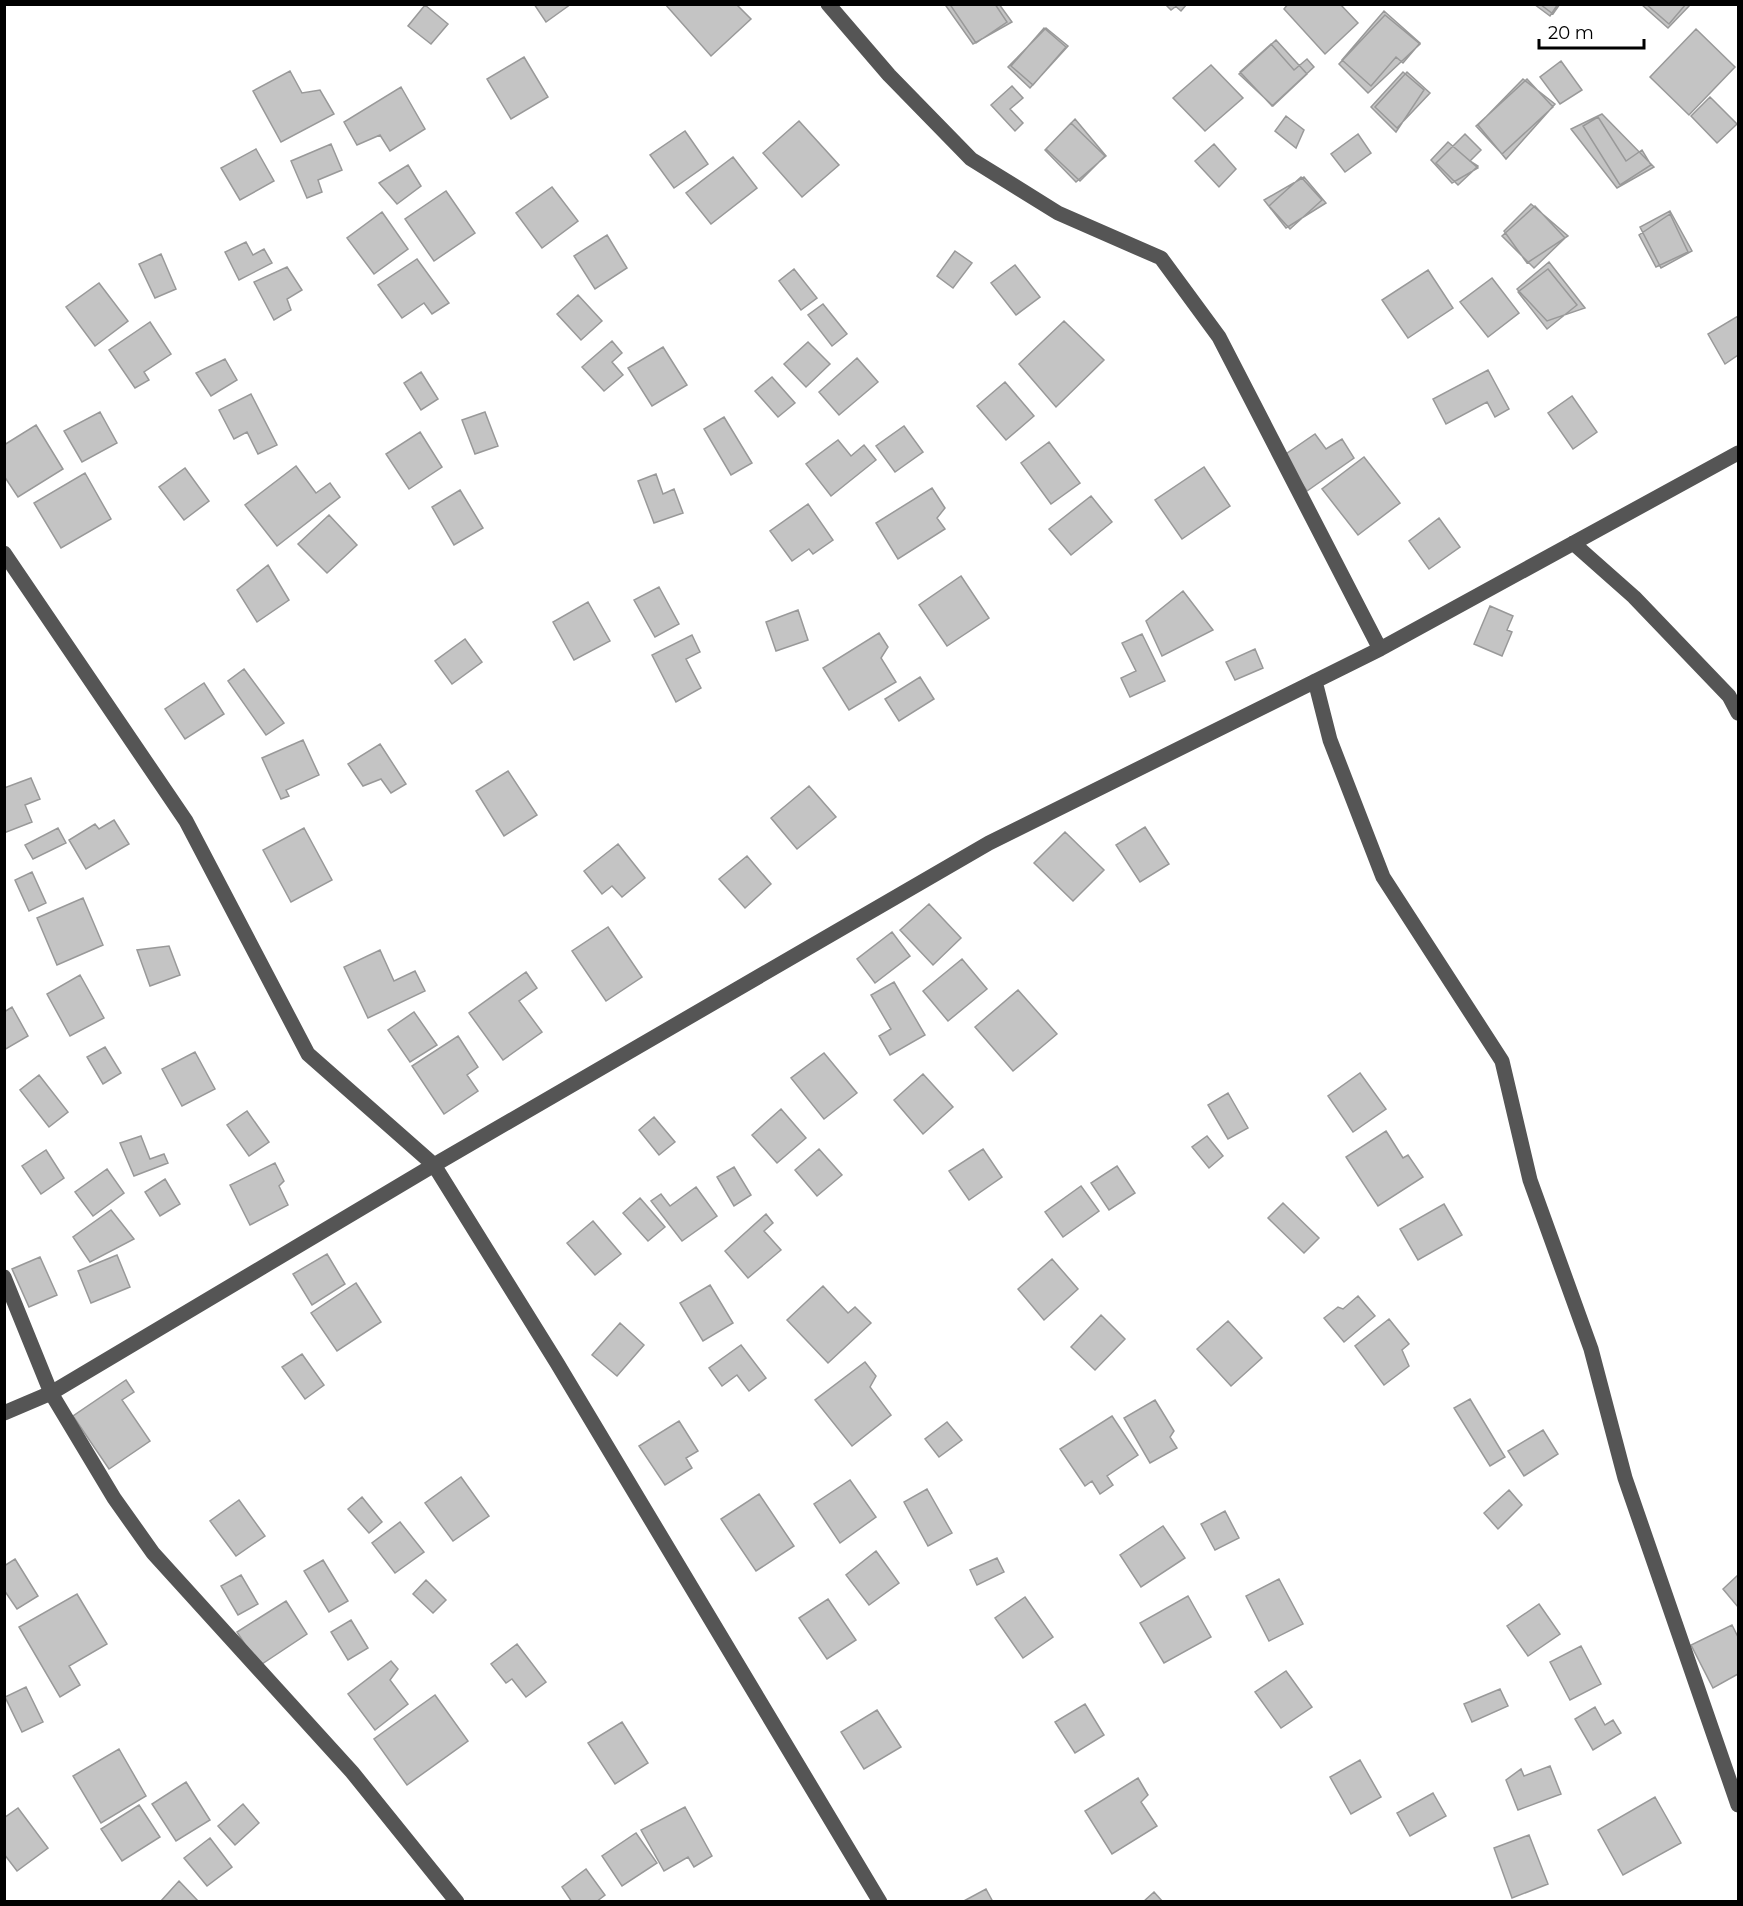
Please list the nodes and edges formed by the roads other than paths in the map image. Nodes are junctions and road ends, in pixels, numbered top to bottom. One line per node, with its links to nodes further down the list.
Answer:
1 (828, 4): 5 (street)
2 (1738, 453): 3 (street)
3 (1573, 543): 5 (street); 7 (street)
4 (4, 553): 8 (street)
5 (1380, 650): 6 (street)
6 (1316, 681): 8 (street); 12 (street)
7 (1738, 712)
8 (434, 1165): 10 (street); 14 (street)
9 (4, 1277): 10 (street)
10 (51, 1393): 11 (street); 13 (street)
11 (4, 1413)
12 (1738, 1805)
13 (457, 1902)
14 (880, 1902)

